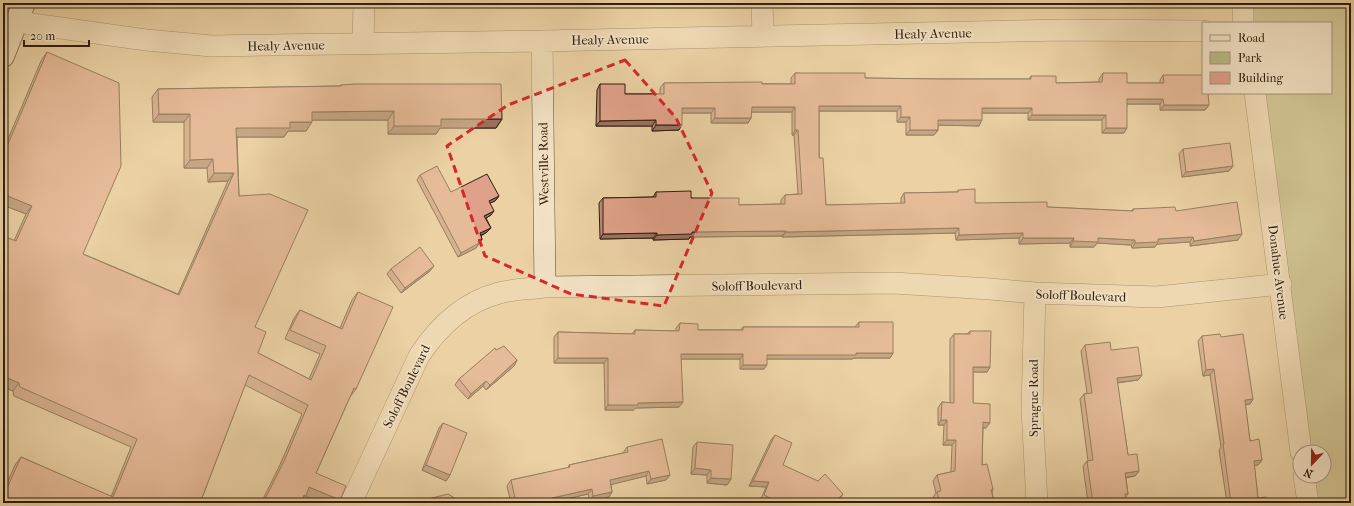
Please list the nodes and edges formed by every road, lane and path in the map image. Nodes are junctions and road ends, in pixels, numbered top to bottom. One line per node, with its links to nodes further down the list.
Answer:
1 (364, 3): 9 (street)
2 (762, 3): 7 (street)
3 (1243, 3): 5 (street)
4 (21, 12): 9 (street, Healy Avenue); 10 (main road)
5 (1243, 22)
6 (1202, 31): 7 (street, Healy Avenue)
7 (763, 36): 8 (street, Healy Avenue)
8 (542, 41): 9 (street, Healy Avenue); 13 (street, Westville Road)
9 (363, 44)
10 (3, 56)
11 (1255, 94): 12 (street, Donahue Avenue)
12 (1281, 284): 14 (street, Soloff Boulevard); 15 (street, Donahue Avenue)
13 (545, 287): 14 (street, Soloff Boulevard); 17 (street, Soloff Boulevard)
14 (1035, 294): 18 (street, Sprague Road)
15 (1300, 444)
16 (1305, 484): 19 (street)
17 (351, 503)
18 (1037, 503)
19 (1308, 503)

